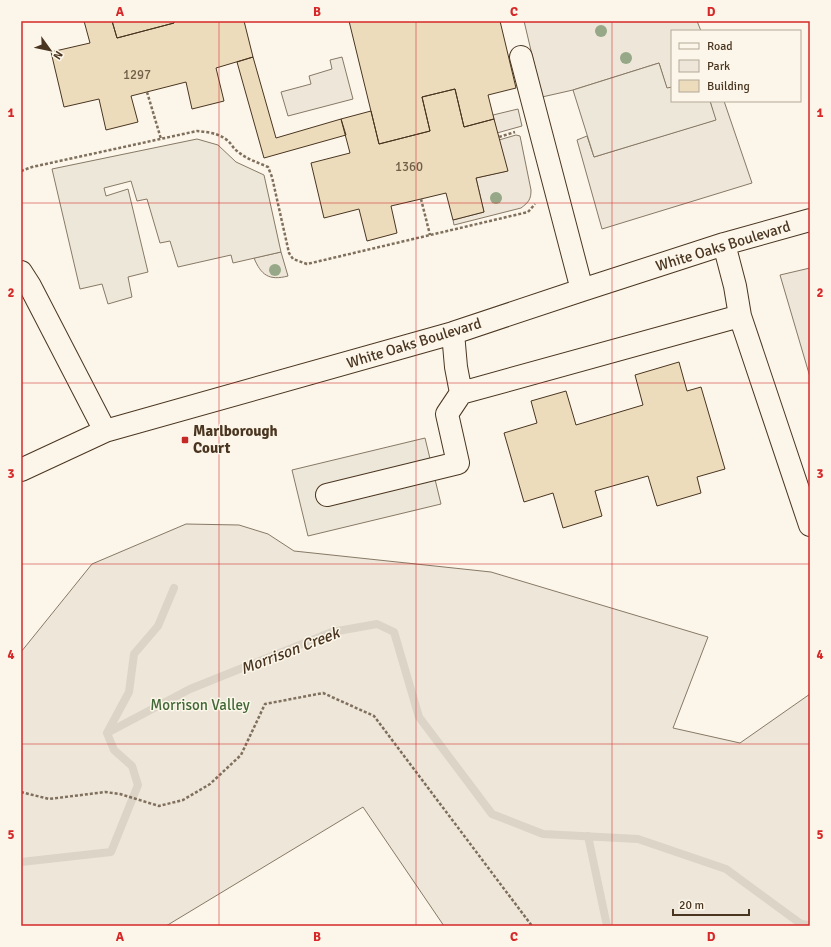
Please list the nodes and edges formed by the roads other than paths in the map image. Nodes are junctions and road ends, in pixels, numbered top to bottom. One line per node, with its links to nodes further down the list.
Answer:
1 (521, 57): 5 (street)
2 (810, 220): 3 (street, White Oaks Boulevard)
3 (724, 244): 5 (street, White Oaks Boulevard); 6 (street)
4 (21, 272): 9 (street)
5 (582, 290): 7 (street, White Oaks Boulevard)
6 (740, 316): 8 (street); 12 (street)
7 (453, 333): 8 (street); 9 (street, White Oaks Boulevard)
8 (461, 392): 11 (street)
9 (105, 431): 10 (street, White Oaks Boulevard)
10 (21, 470)
11 (327, 494)
12 (810, 526)

